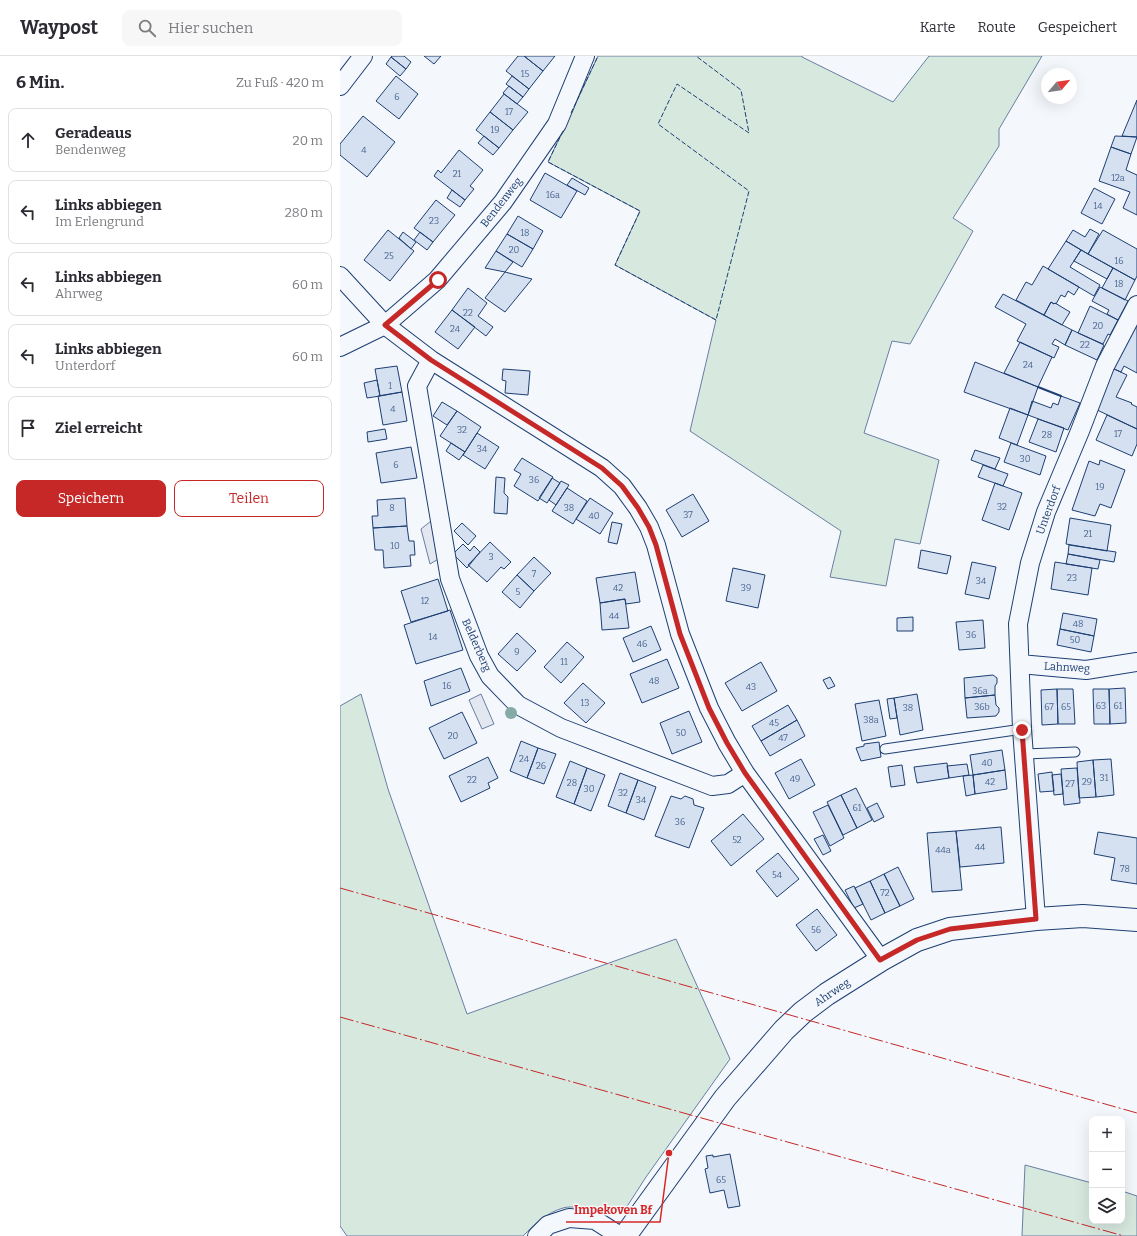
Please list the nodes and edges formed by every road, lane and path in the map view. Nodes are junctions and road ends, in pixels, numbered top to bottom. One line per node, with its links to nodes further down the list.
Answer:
1 (363, 56): 3 (street)
2 (585, 56): 6 (street, Bendenweg)
3 (340, 86)
4 (340, 276): 6 (street)
5 (1137, 305): 10 (street, Unterdorf)
6 (385, 325): 7 (street, Bendenweg); 8 (street)
7 (340, 347)
8 (431, 360): 15 (street); 15 (street, Belderberg)
9 (1137, 662): 10 (street, Lahnweg)
10 (1020, 664): 11 (street, Unterdorf)
11 (1022, 730): 12 (lane); 14 (street, Unterdorf)
12 (885, 749)
13 (1076, 752): 14 (lane)
14 (1025, 754): 16 (street, Unterdorf)
15 (745, 773): 18 (street)
16 (1036, 919): 17 (street, Ahrweg); 18 (street, Ahrweg)
17 (1137, 920)
18 (880, 960): 21 (street, Ahrweg)
19 (537, 1236): 20 (street)
20 (620, 1236)
21 (625, 1236)

